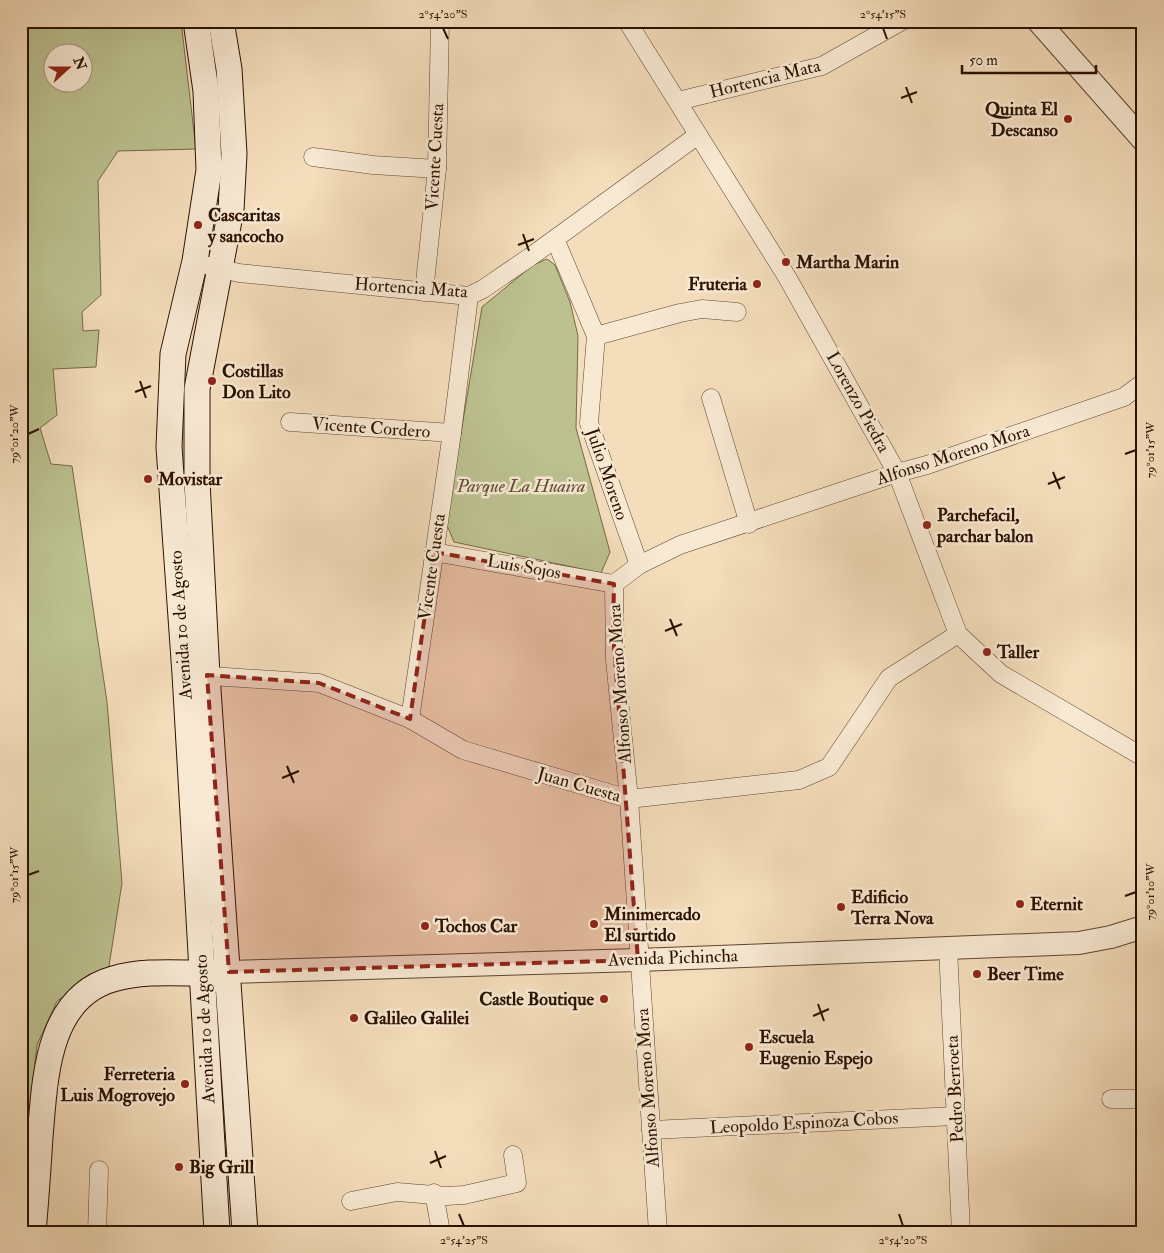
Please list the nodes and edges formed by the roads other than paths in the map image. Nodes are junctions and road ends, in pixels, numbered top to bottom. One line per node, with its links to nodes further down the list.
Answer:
1 (196, 21): 13 (main road, Avenida 10 de Agosto)
2 (221, 21): 14 (main road, Avenida 10 de Agosto)
3 (440, 21): 11 (street, Vicente Cuesta)
4 (627, 21): 7 (street, Lorenzo Piedra)
5 (902, 21): 7 (street, Hortencia Mata)
6 (1038, 21): 9 (street)
7 (678, 101): 8 (street, Lorenzo Piedra)
8 (698, 135): 12 (street, Hortencia Mata); 23 (street, Lorenzo Piedra)
9 (1143, 140)
10 (312, 157): 11 (street)
11 (437, 169): 15 (street, Vicente Cuesta)
12 (554, 239): 16 (street, Hortencia Mata); 18 (street, Julio Moreno)
13 (195, 261): 14 (street, Hortencia Mata); 29 (main road, Avenida 10 de Agosto)
14 (220, 269): 15 (street, Hortencia Mata); 29 (main road, Avenida 10 de Agosto)
15 (424, 292): 16 (street, Hortencia Mata)
16 (469, 296): 22 (street, Vicente Cuesta)
17 (737, 312): 18 (street)
18 (596, 336): 26 (street, Julio Moreno)
19 (1143, 383): 23 (street, Alfonso Moreno Mora)
20 (711, 398): 24 (street)
21 (290, 422): 22 (street, Vicente Cordero)
22 (452, 433): 25 (street, Vicente Cuesta)
23 (897, 472): 24 (street, Alfonso Moreno Mora); 28 (street, Lorenzo Piedra)
24 (749, 524): 26 (street, Alfonso Moreno Mora)
25 (434, 552): 27 (street, Luis Sojos); 30 (street, Vicente Cuesta)
26 (639, 565): 27 (street, Alfonso Moreno Mora)
27 (614, 584): 32 (street, Alfonso Moreno Mora)
28 (958, 634): 31 (street, Lorenzo Piedra); 32 (street, Juan Cuesta)
29 (196, 675): 30 (street, Juan Cuesta); 36 (main road, Avenida 10 de Agosto); 37 (main road, Avenida 10 de Agosto)
30 (410, 719): 32 (street, Juan Cuesta)
31 (1143, 757)
32 (629, 799): 35 (street, Alfonso Moreno Mora)
33 (1143, 927): 34 (street, Avenida Pichincha)
34 (948, 947): 35 (street, Avenida Pichincha); 40 (street, Pedro Berroeta)
35 (638, 960): 36 (street, Avenida Pichincha); 41 (street, Alfonso Moreno Mora)
36 (229, 972): 37 (main road, Avenida Pichincha); 49 (main road, Avenida 10 de Agosto)
37 (202, 973): 46 (main road, Avenida Pichincha); 48 (main road, Avenida 10 de Agosto)
38 (1111, 1099): 39 (street)
39 (1143, 1099)
40 (956, 1116): 41 (street, Leopoldo Espinoza Cobos); 52 (street, Pedro Berroeta)
41 (651, 1130): 51 (street, Alfonso Moreno Mora)
42 (513, 1155): 44 (street)
43 (99, 1170): 47 (street)
44 (434, 1193): 45 (street); 50 (street)
45 (351, 1201)
46 (33, 1232)
47 (97, 1232)
48 (217, 1232)
49 (245, 1232)
50 (441, 1232)
51 (658, 1232)
52 (961, 1232)

